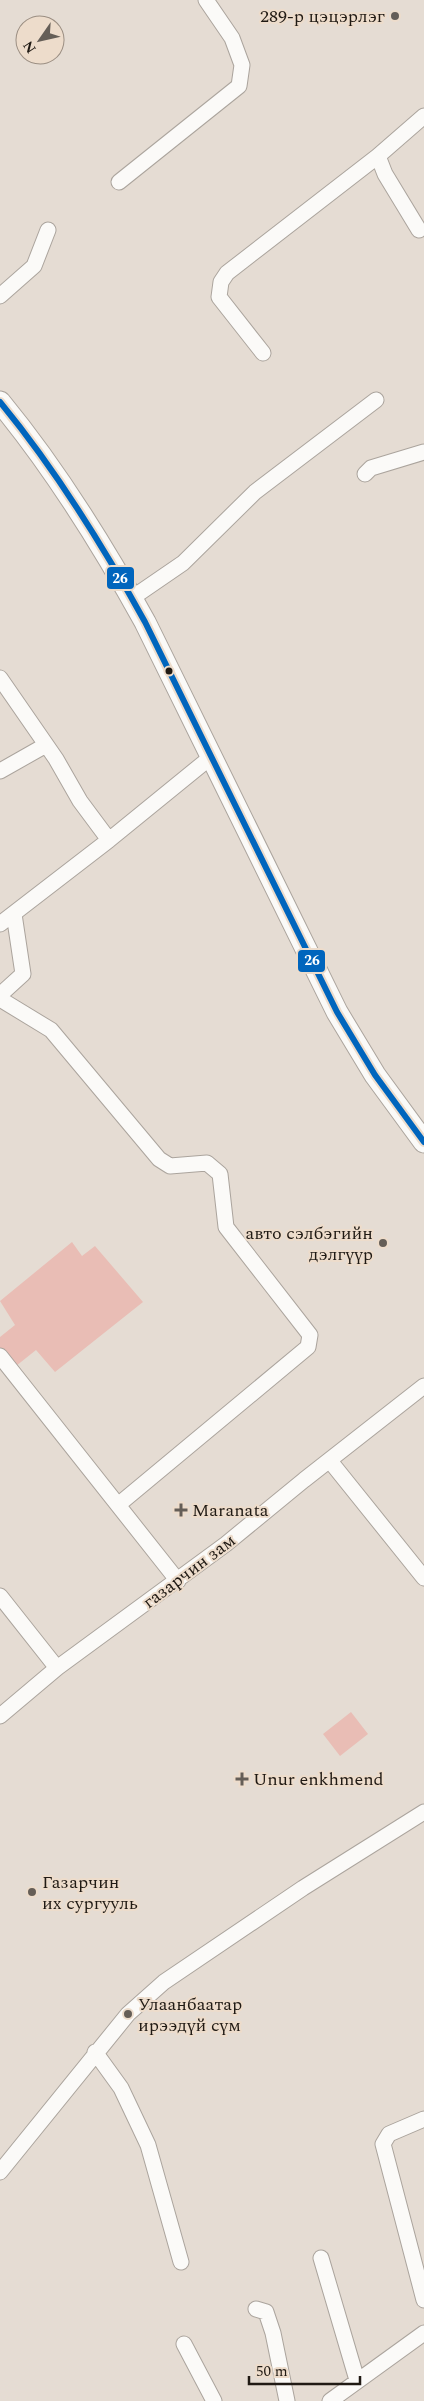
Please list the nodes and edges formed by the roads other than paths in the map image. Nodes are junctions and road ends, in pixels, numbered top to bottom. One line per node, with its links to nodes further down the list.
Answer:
1 (206, 0): 4 (street)
2 (424, 116): 3 (street)
3 (378, 156): 6 (street); 8 (street)
4 (119, 182)
5 (48, 230): 7 (street)
6 (419, 230)
7 (0, 296)
8 (263, 353)
9 (376, 400): 13 (street)
10 (4, 414): 13 (main road)
11 (424, 452): 12 (street)
12 (365, 474)
13 (132, 598): 16 (main road)
14 (0, 678): 15 (street)
15 (46, 745): 17 (street); 18 (street)
16 (210, 757): 18 (street); 23 (main road)
17 (0, 771)
18 (109, 840): 19 (street)
19 (14, 914): 20 (street); 21 (street)
20 (0, 924)
21 (0, 995)
22 (0, 999): 27 (street)
23 (424, 1142)
24 (0, 1356): 27 (street)
25 (424, 1386): 26 (street, газарчин зам)
26 (330, 1461): 28 (street); 29 (street, газарчин зам)
27 (118, 1505): 29 (street)
28 (424, 1578)
29 (178, 1581): 31 (street, газарчин зам)
30 (0, 1596): 31 (street)
31 (57, 1668): 32 (street, газарчин зам)
32 (0, 1716)
33 (424, 1812): 34 (street)
34 (95, 2052): 36 (street); 38 (street)
35 (424, 2120): 39 (street)
36 (0, 2172)
37 (321, 2258): 43 (street)
38 (181, 2262)
39 (424, 2300)
40 (256, 2309): 45 (street)
41 (424, 2333): 43 (street)
42 (184, 2344): 44 (street)
43 (357, 2380): 46 (street)
44 (214, 2401)
45 (286, 2401)
46 (330, 2401)

